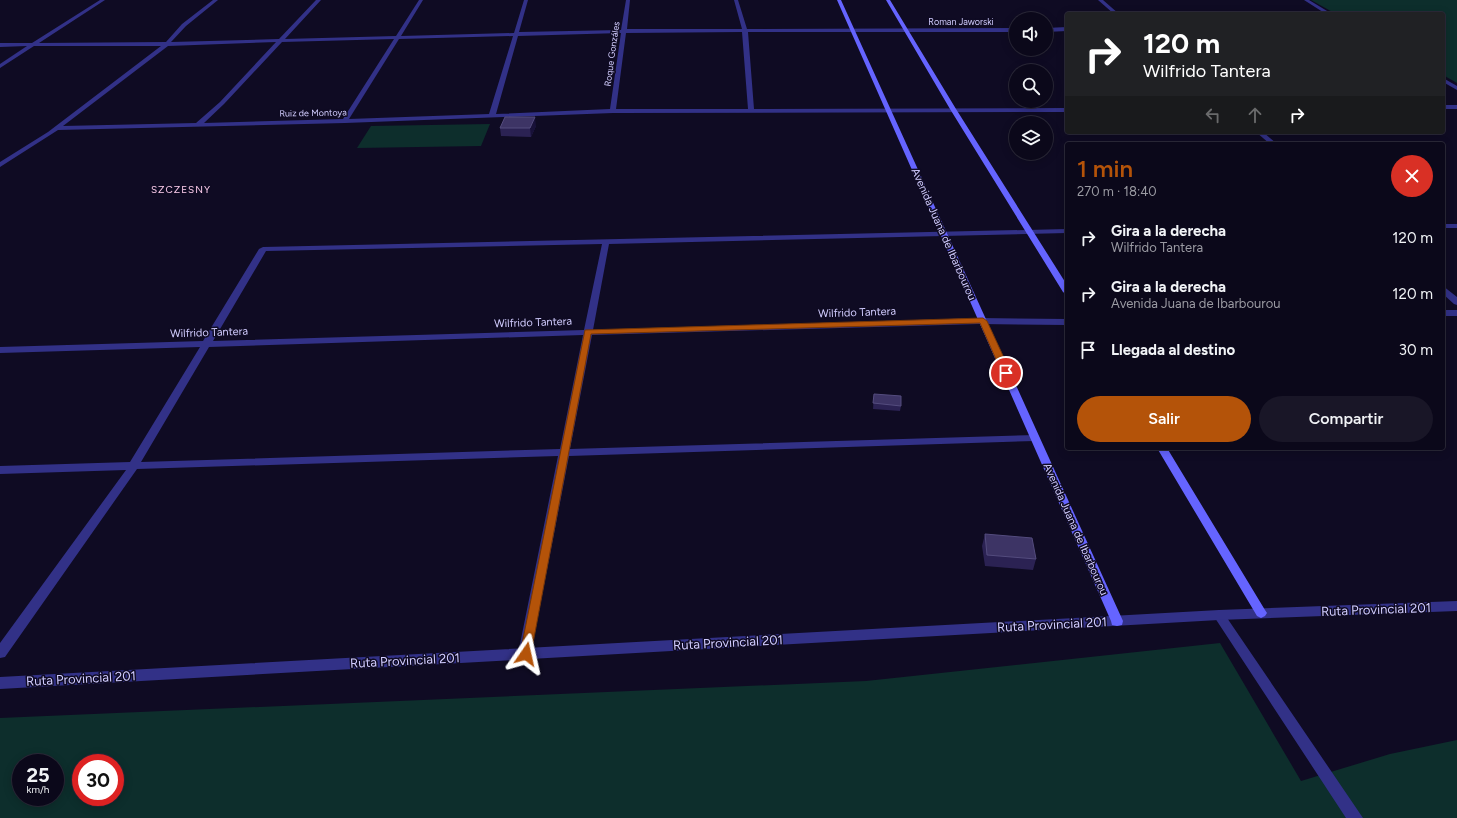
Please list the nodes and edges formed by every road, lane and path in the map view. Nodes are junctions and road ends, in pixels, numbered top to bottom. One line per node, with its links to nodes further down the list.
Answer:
1 (103, 0): 26 (street)
2 (216, 0): 24 (street)
3 (318, 0): 23 (street)
4 (421, 0): 22 (street)
5 (526, 0): 21 (street)
6 (628, 0): 17 (street, Roque Gonzáles)
7 (736, 0): 20 (street)
8 (839, 0): 18 (main road, Avenida Juana de Ibarbourou)
9 (888, 0): 19 (main road)
10 (1100, 0): 12 (street)
11 (1306, 0): 13 (street)
12 (1115, 12)
13 (1327, 12)
14 (1009, 30): 19 (street, Roman Jaworski)
15 (1053, 30): 16 (street)
16 (1065, 30)
17 (624, 31): 20 (street, Roman Jaworski); 21 (street, Roman Jaworski); 36 (street, Roque Gonzáles)
18 (853, 31): 19 (street, Roman Jaworski); 20 (street, Roman Jaworski); 33 (main road, Avenida Juana de Ibarbourou)
19 (906, 31): 34 (main road)
20 (745, 32): 32 (street)
21 (517, 34): 22 (street, Roman Jaworski); 37 (street)
22 (398, 37): 23 (street, Roman Jaworski); 38 (street)
23 (281, 40): 24 (street, Roman Jaworski); 39 (street)
24 (168, 44): 26 (street, Roman Jaworski); 40 (street)
25 (0, 45): 26 (street, Roman Jaworski)
26 (33, 45): 27 (street)
27 (0, 66)
28 (1445, 81): 29 (street)
29 (1457, 88)
30 (1445, 107): 31 (street)
31 (1457, 107)
32 (751, 109): 33 (street, Ruiz de Montoya); 36 (street, Ruiz de Montoya)
33 (888, 109): 34 (street, Ruiz de Montoya); 48 (main road, Avenida Juana de Ibarbourou)
34 (953, 109): 35 (street, Ruiz de Montoya); 46 (main road)
35 (1065, 110)
36 (613, 111): 37 (street, Ruiz de Montoya)
37 (492, 115): 38 (street, Ruiz de Montoya)
38 (346, 121): 39 (street, Ruiz de Montoya)
39 (197, 125): 40 (street, Ruiz de Montoya)
40 (56, 128): 43 (street)
41 (1262, 134): 42 (street)
42 (1272, 142)
43 (0, 165)
44 (1445, 226): 45 (street)
45 (1457, 226)
46 (1028, 231): 47 (street); 48 (street); 50 (main road)
47 (1065, 231)
48 (944, 234): 49 (street); 55 (main road, Avenida Juana de Ibarbourou)
49 (606, 241): 57 (street); 58 (street)
50 (1065, 289)
51 (1445, 291): 52 (street)
52 (1457, 302)
53 (1445, 313): 54 (street)
54 (1457, 313)
55 (983, 321): 56 (street, Wilfrido Tantera); 57 (street, Wilfrido Tantera); 60 (main road, Avenida Juana de Ibarbourou)
56 (1065, 322)
57 (588, 332): 58 (street, Wilfrido Tantera); 62 (street)
58 (206, 344): 59 (street, Wilfrido Tantera); 63 (street)
59 (0, 350)
60 (1035, 438): 62 (street); 68 (main road, Avenida Juana de Ibarbourou)
61 (1163, 450): 66 (main road)
62 (564, 451): 63 (street); 70 (street)
63 (133, 467): 64 (street); 69 (street)
64 (0, 470)
65 (1457, 606): 66 (street, Ruta Provincial 201)
66 (1261, 613): 67 (street, Ruta Provincial 201)
67 (1219, 614): 68 (street, Ruta Provincial 201); 72 (street)
68 (1117, 621): 70 (street, Ruta Provincial 201)
69 (0, 653)
70 (526, 654): 71 (street, Ruta Provincial 201)
71 (0, 683)
72 (1355, 818)

